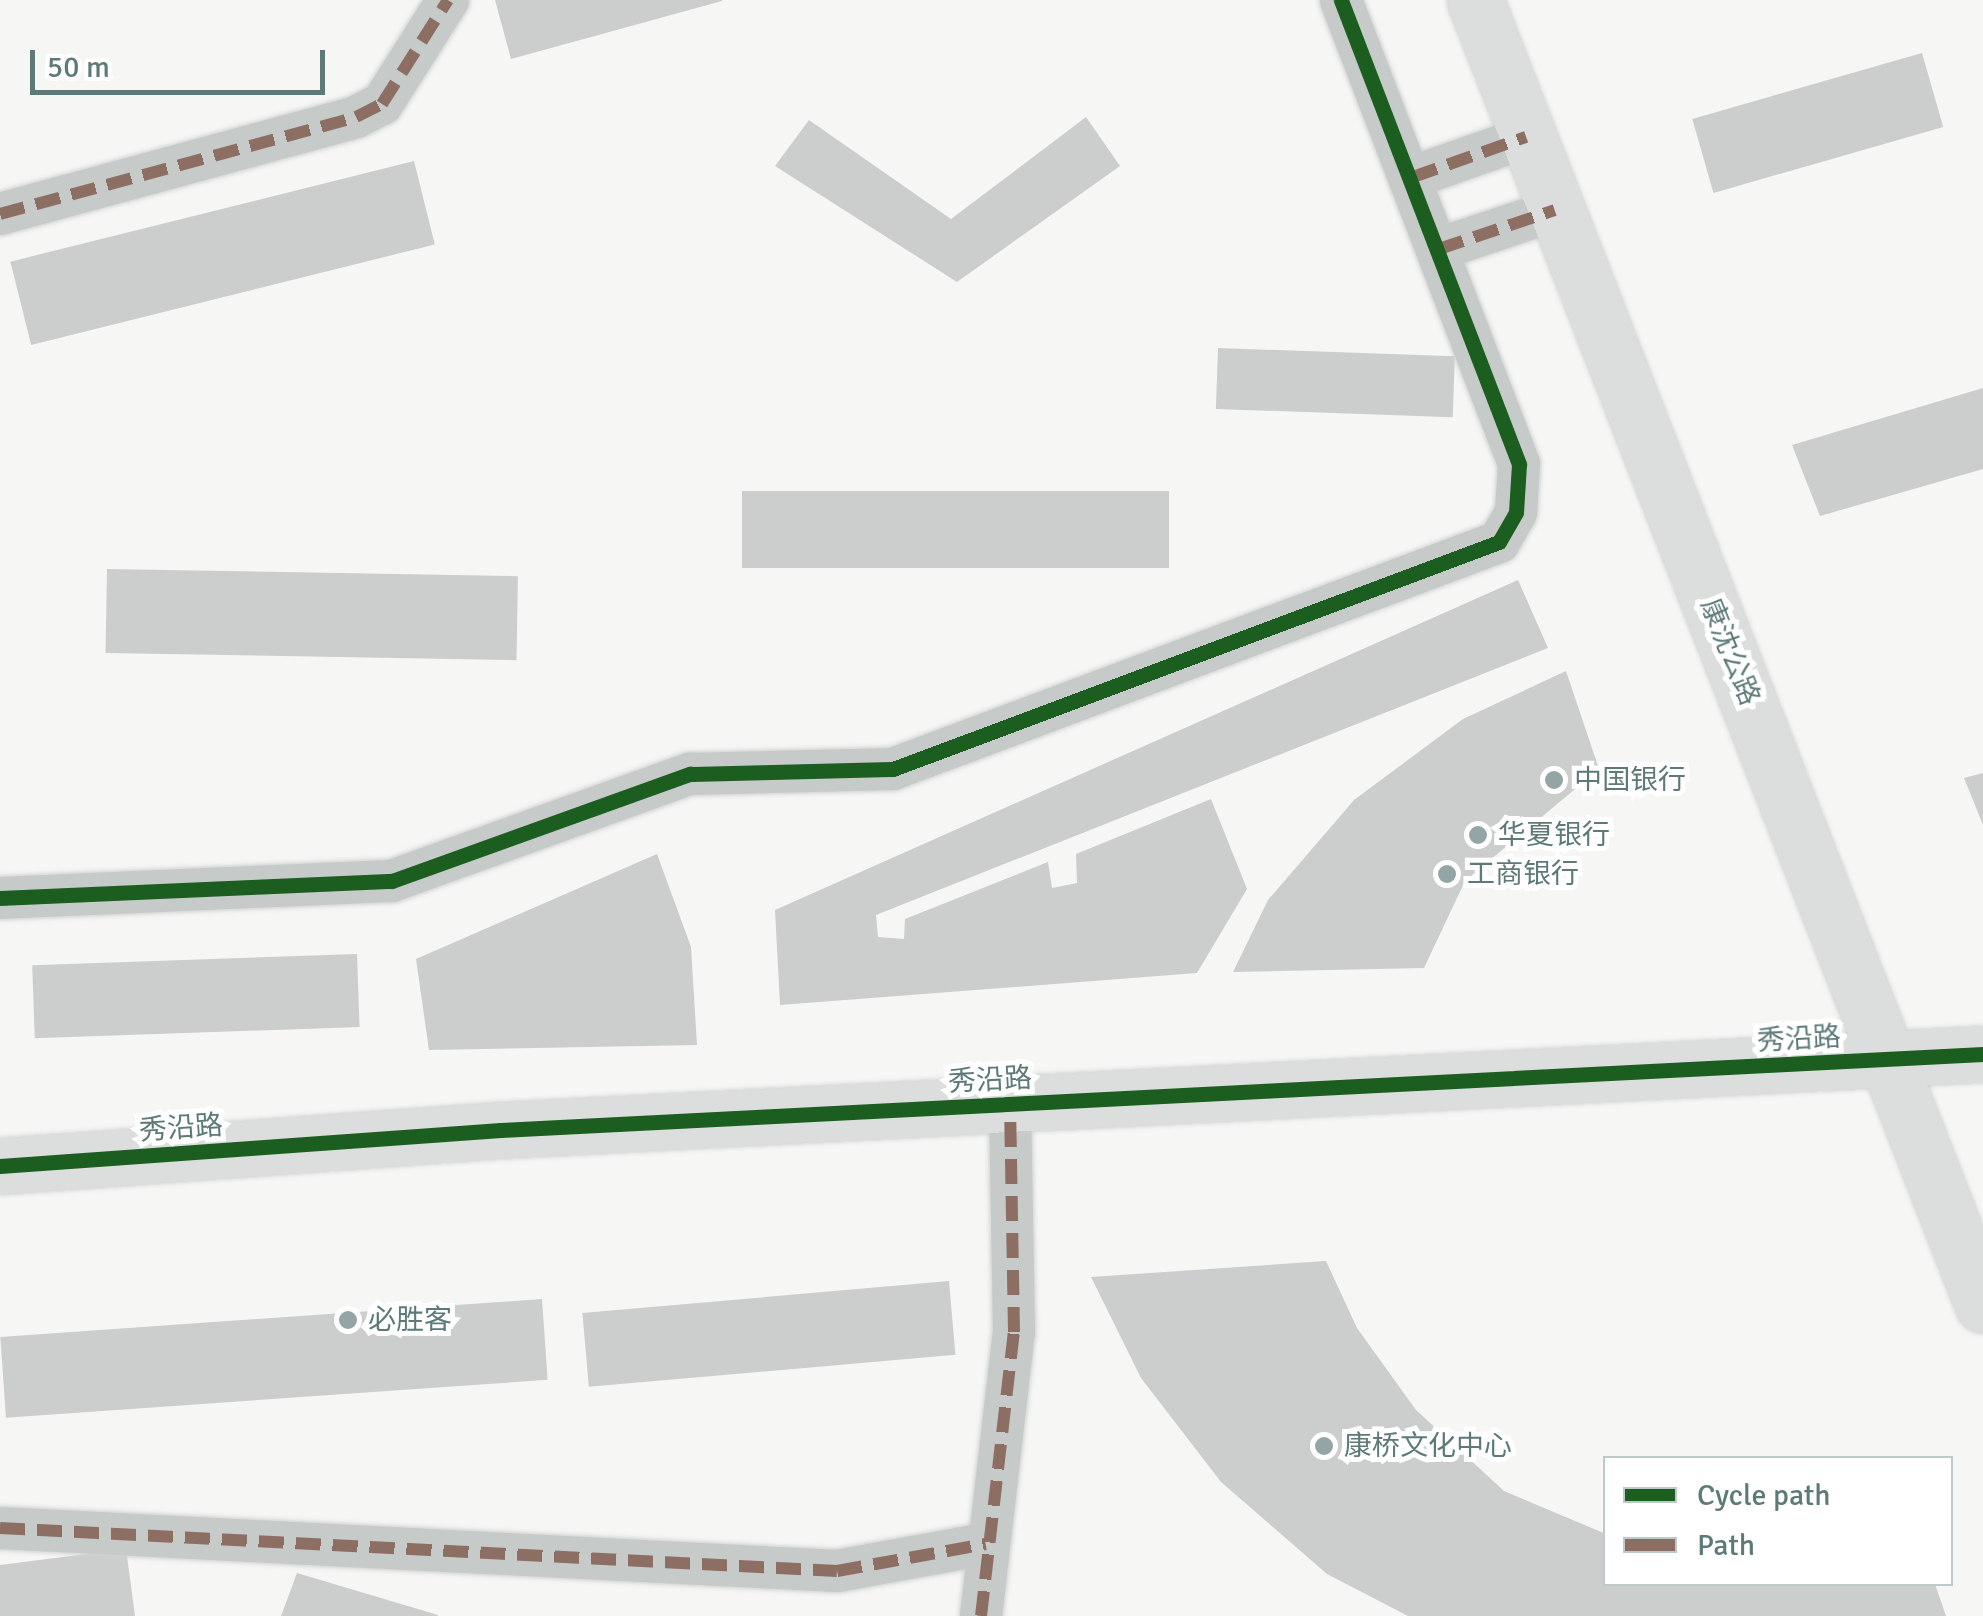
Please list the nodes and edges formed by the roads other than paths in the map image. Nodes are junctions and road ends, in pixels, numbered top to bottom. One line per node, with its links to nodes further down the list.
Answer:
1 (448, 0): 7 (street)
2 (1341, 0): 5 (street)
3 (1475, 0): 4 (main road, 康沈公路)
4 (1526, 137): 5 (street); 6 (main road, 康沈公路)
5 (1413, 177): 8 (street)
6 (1555, 210): 8 (street); 11 (main road, 康沈公路)
7 (0, 214)
8 (1439, 250): 9 (street)
9 (0, 898)
10 (1983, 1054): 11 (main road, 秀沿路)
11 (1890, 1059): 12 (main road, 秀沿路); 14 (main road, 康沈公路)
12 (1010, 1104): 13 (main road, 秀沿路); 16 (street)
13 (0, 1166)
14 (1983, 1305)
15 (0, 1528): 16 (street)
16 (986, 1544): 17 (street)
17 (981, 1616)

